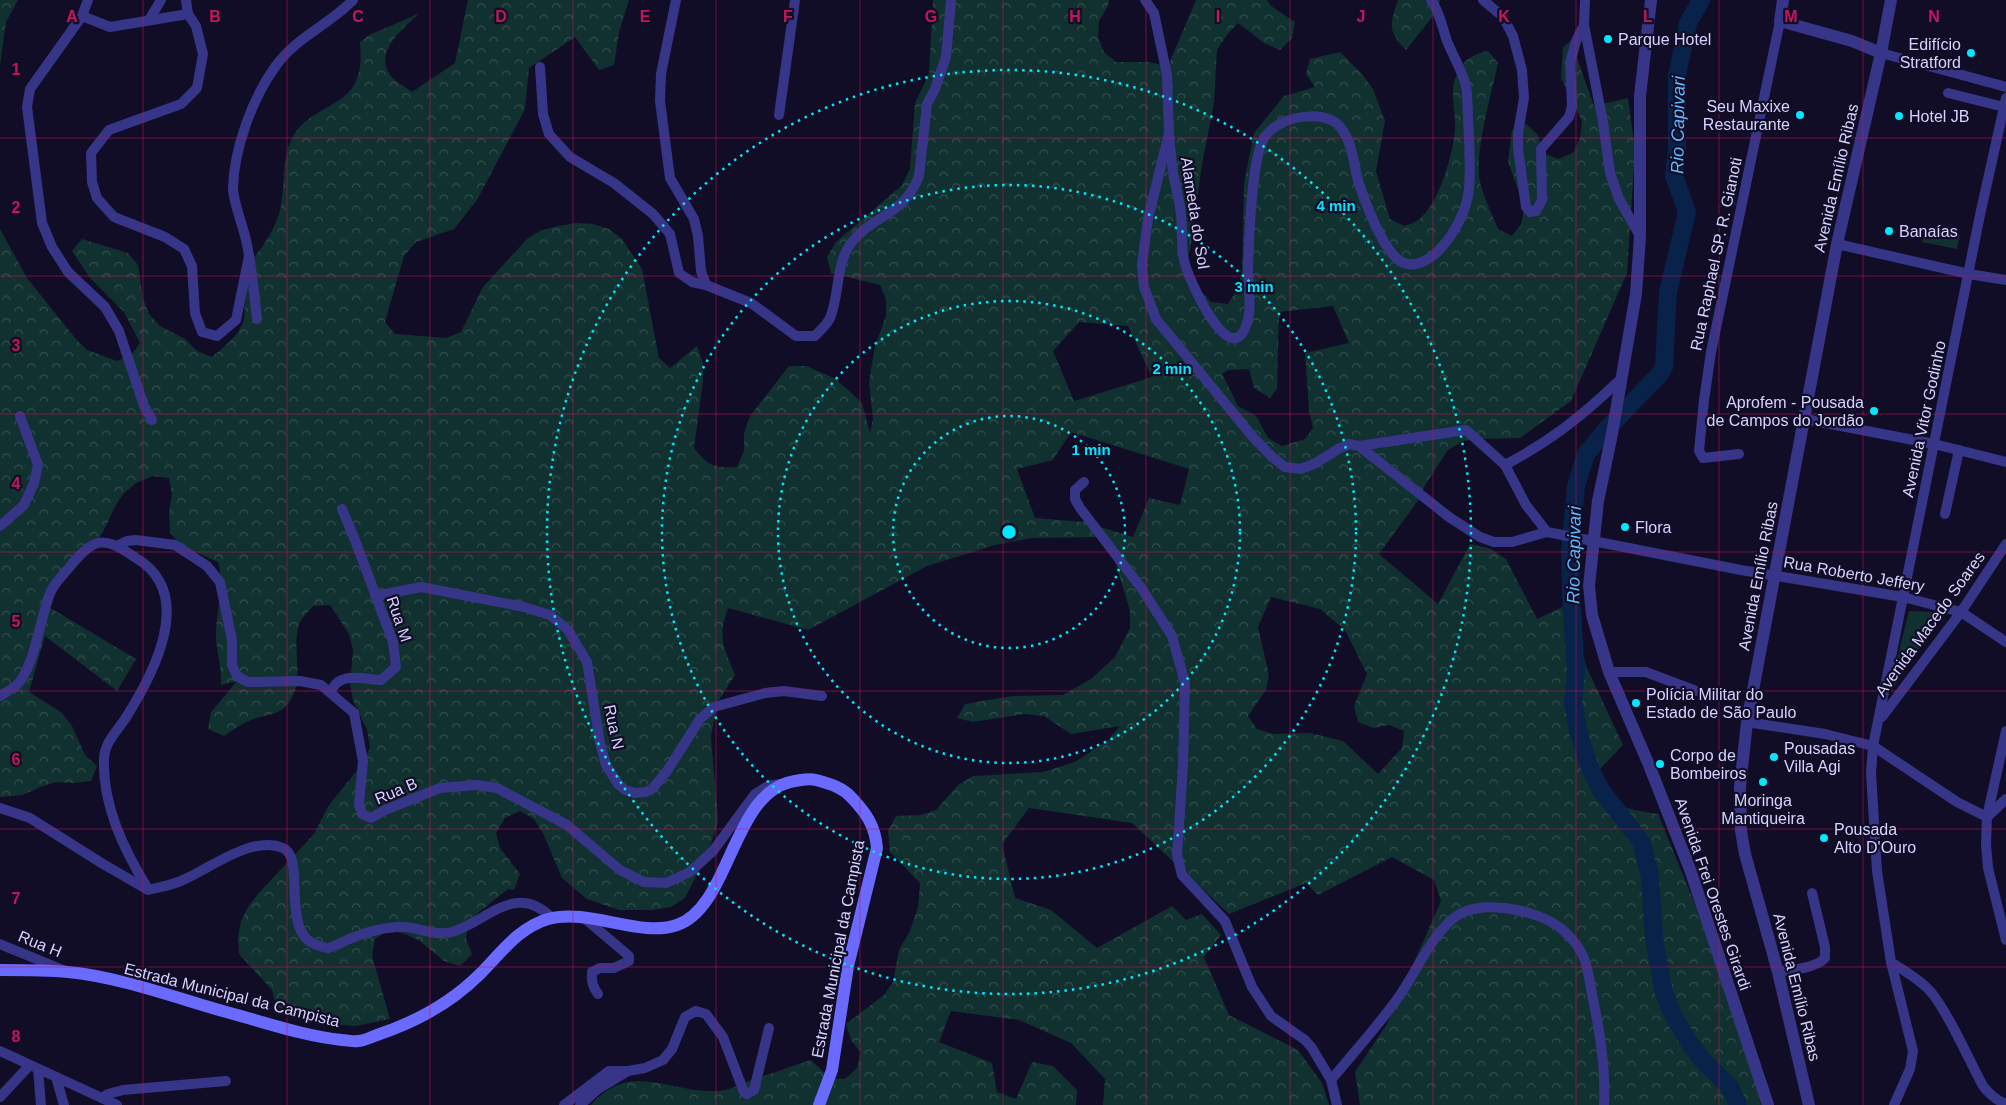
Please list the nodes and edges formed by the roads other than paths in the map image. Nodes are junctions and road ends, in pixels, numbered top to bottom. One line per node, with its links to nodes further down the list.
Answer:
1 (88, 0): 16 (street)
2 (161, 0): 17 (street)
3 (186, 0): 15 (street)
4 (353, 0): 29 (street)
5 (676, 0): 32 (street)
6 (795, 0): 25 (street)
7 (951, 0): 32 (street)
8 (1145, 0): 26 (street)
9 (1431, 0): 26 (street, Alameda do Sol)
10 (1483, 0): 19 (street)
11 (1585, 0): 19 (street)
12 (1651, 0): 27 (street, Avenida Frei Orestes Girardi)
13 (1783, 0): 18 (street)
14 (1891, 0): 20 (street, Avenida Emílio Ribas)
15 (188, 14): 17 (street); 29 (street)
16 (82, 16): 17 (street); 37 (street)
17 (149, 20)
18 (1780, 21): 20 (street); 41 (street, Rua Raphael SP. R. Gianoti)
19 (1584, 25): 27 (street)
20 (1881, 53): 22 (street); 28 (street, Avenida Emílio Ribas)
21 (540, 67): 32 (street)
22 (2006, 87)
23 (1948, 93): 24 (street)
24 (2005, 103): 30 (street, Avenida Vitor Godinho)
25 (780, 115)
26 (1169, 133): 39 (street)
27 (1640, 236): 34 (street, Avenida Frei Orestes Girardi)
28 (1837, 244): 30 (street); 36 (street, Avenida Emílio Ribas)
29 (249, 256): 33 (street)
30 (1969, 274): 31 (street); 38 (street, Avenida Vitor Godinho)
31 (2006, 280)
32 (706, 286)
33 (257, 320)
34 (1621, 379): 43 (street); 49 (street, Avenida Frei Orestes Girardi)
35 (20, 416): 47 (street)
36 (1805, 419): 38 (street); 52 (street, Avenida Emílio Ribas)
37 (152, 420)
38 (1934, 444): 40 (street); 54 (street, Avenida Vitor Godinho)
39 (1359, 446): 43 (street); 48 (street)
40 (1959, 450): 42 (street); 46 (street)
41 (1739, 454)
42 (2006, 462)
43 (1505, 465): 48 (street)
44 (1084, 482): 88 (street)
45 (342, 509): 53 (street, Rua M)
46 (1945, 514)
47 (0, 526)
48 (1551, 533): 49 (street, Rua Roberto Jeffery)
49 (1590, 541): 52 (street, Rua Roberto Jeffery); 57 (street, Avenida Frei Orestes Girardi)
50 (2006, 544): 55 (street, Avenida Macedo Soares)
51 (117, 546): 60 (street, Rua B); 62 (street); 72 (street)
52 (1774, 575): 54 (street, Rua Roberto Jeffery); 64 (street, Avenida Emílio Ribas)
53 (375, 596): 60 (street, Rua M); 63 (street, Rua N)
54 (1903, 596): 55 (street, Rua Roberto Jeffery); 58 (street, Avenida Vitor Godinho)
55 (1961, 612): 56 (street, Rua Roberto Jeffery); 61 (street, Avenida Macedo Soares)
56 (2006, 642)
57 (1609, 672): 59 (street); 101 (street, Avenida Frei Orestes Girardi)
58 (1885, 688): 61 (street); 65 (street, Avenida Vitor Godinho)
59 (1696, 691)
60 (331, 692): 68 (street, Rua B)
61 (1897, 695): 65 (street, Avenida Macedo Soares)
62 (0, 696)
63 (822, 696)
64 (1747, 722): 67 (street); 81 (street, Avenida Emílio Ribas)
65 (1879, 722): 67 (street, Avenida Vitor Godinho)
66 (2006, 731): 71 (street)
67 (1873, 746): 71 (street); 78 (street, Avenida Vitor Godinho)
68 (788, 782): 74 (main road, Estrada Municipal da Campista); 98 (main road, Estrada Municipal da Campista)
69 (2006, 799): 71 (street)
70 (0, 808): 72 (street)
71 (1987, 817): 76 (street)
72 (148, 890): 75 (street)
73 (1812, 893): 81 (street)
74 (582, 917): 75 (main road, Estrada Municipal da Campista); 82 (street)
75 (552, 918): 80 (main road, Estrada Municipal da Campista)
76 (2006, 940)
77 (0, 944): 80 (street, Rua H)
78 (1891, 962): 92 (street); 103 (street, Avenida Vitor Godinho)
79 (0, 970): 80 (main road, Estrada Municipal da Campista)
80 (69, 972)
81 (1778, 972): 102 (street, Avenida Emílio Ribas)
82 (598, 994)
83 (769, 1028): 86 (street)
84 (0, 1051): 85 (street)
85 (34, 1067): 87 (street); 90 (street); 93 (street)
86 (628, 1071): 96 (street); 97 (street)
87 (56, 1077): 91 (street); 94 (street)
88 (1331, 1080): 99 (street); 100 (street)
89 (226, 1081): 91 (street)
90 (0, 1097)
91 (102, 1098): 95 (street)
92 (2006, 1104)
93 (41, 1105)
94 (64, 1105)
95 (117, 1105)
96 (564, 1105)
97 (580, 1105)
98 (819, 1105)
99 (1337, 1105)
100 (1604, 1105)
101 (1768, 1105)
102 (1809, 1105)
103 (1894, 1105)

